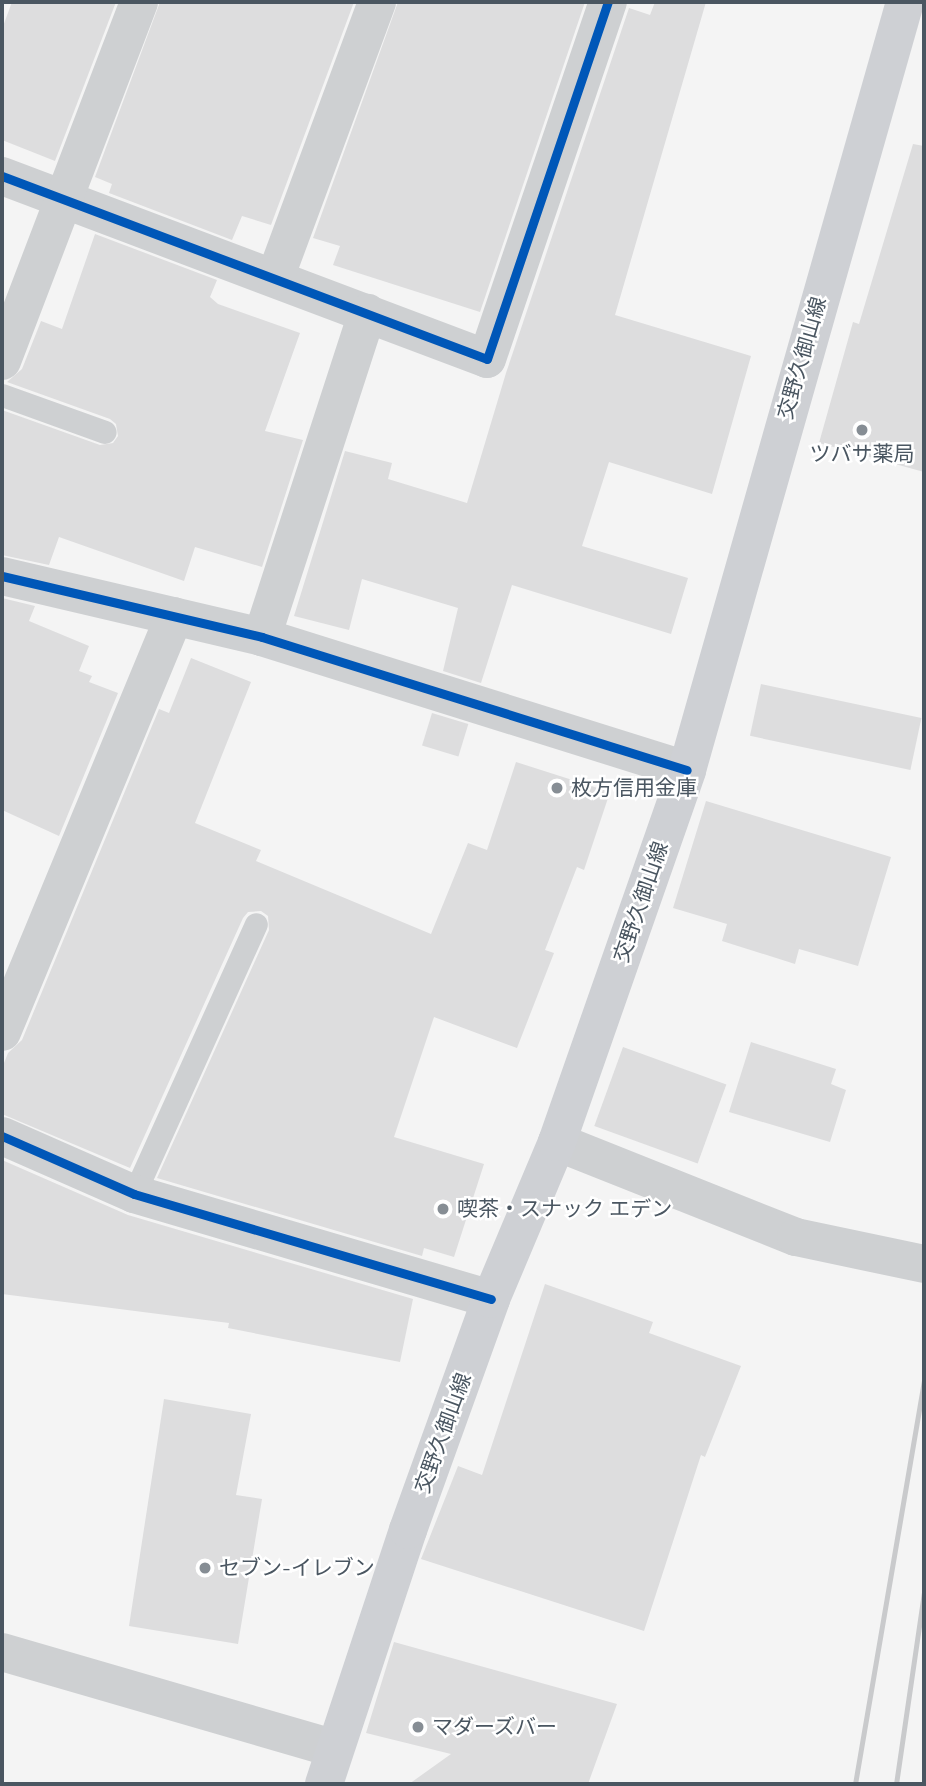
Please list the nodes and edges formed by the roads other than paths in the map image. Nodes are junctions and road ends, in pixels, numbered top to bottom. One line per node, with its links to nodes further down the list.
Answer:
1 (139, 2): 6 (street)
2 (377, 2): 7 (street)
3 (608, 2): 8 (street)
4 (905, 2): 15 (main road, 交野久御山線)
5 (2, 176): 6 (street)
6 (65, 200): 7 (street); 9 (street)
7 (275, 278): 8 (street)
8 (367, 313): 14 (street)
9 (2, 361)
10 (2, 395): 11 (lane)
11 (105, 432)
12 (2, 576): 13 (street)
13 (174, 616): 14 (street); 17 (street)
14 (262, 637): 15 (street)
15 (687, 770): 19 (main road, 交野久御山線)
16 (256, 924): 20 (lane)
17 (2, 1032)
18 (2, 1136): 20 (street)
19 (557, 1142): 21 (street); 22 (main road, 交野久御山線)
20 (134, 1194): 22 (street)
21 (924, 1264)
22 (491, 1299): 24 (main road, 交野久御山線)
23 (2, 1652): 24 (street)
24 (329, 1766)

